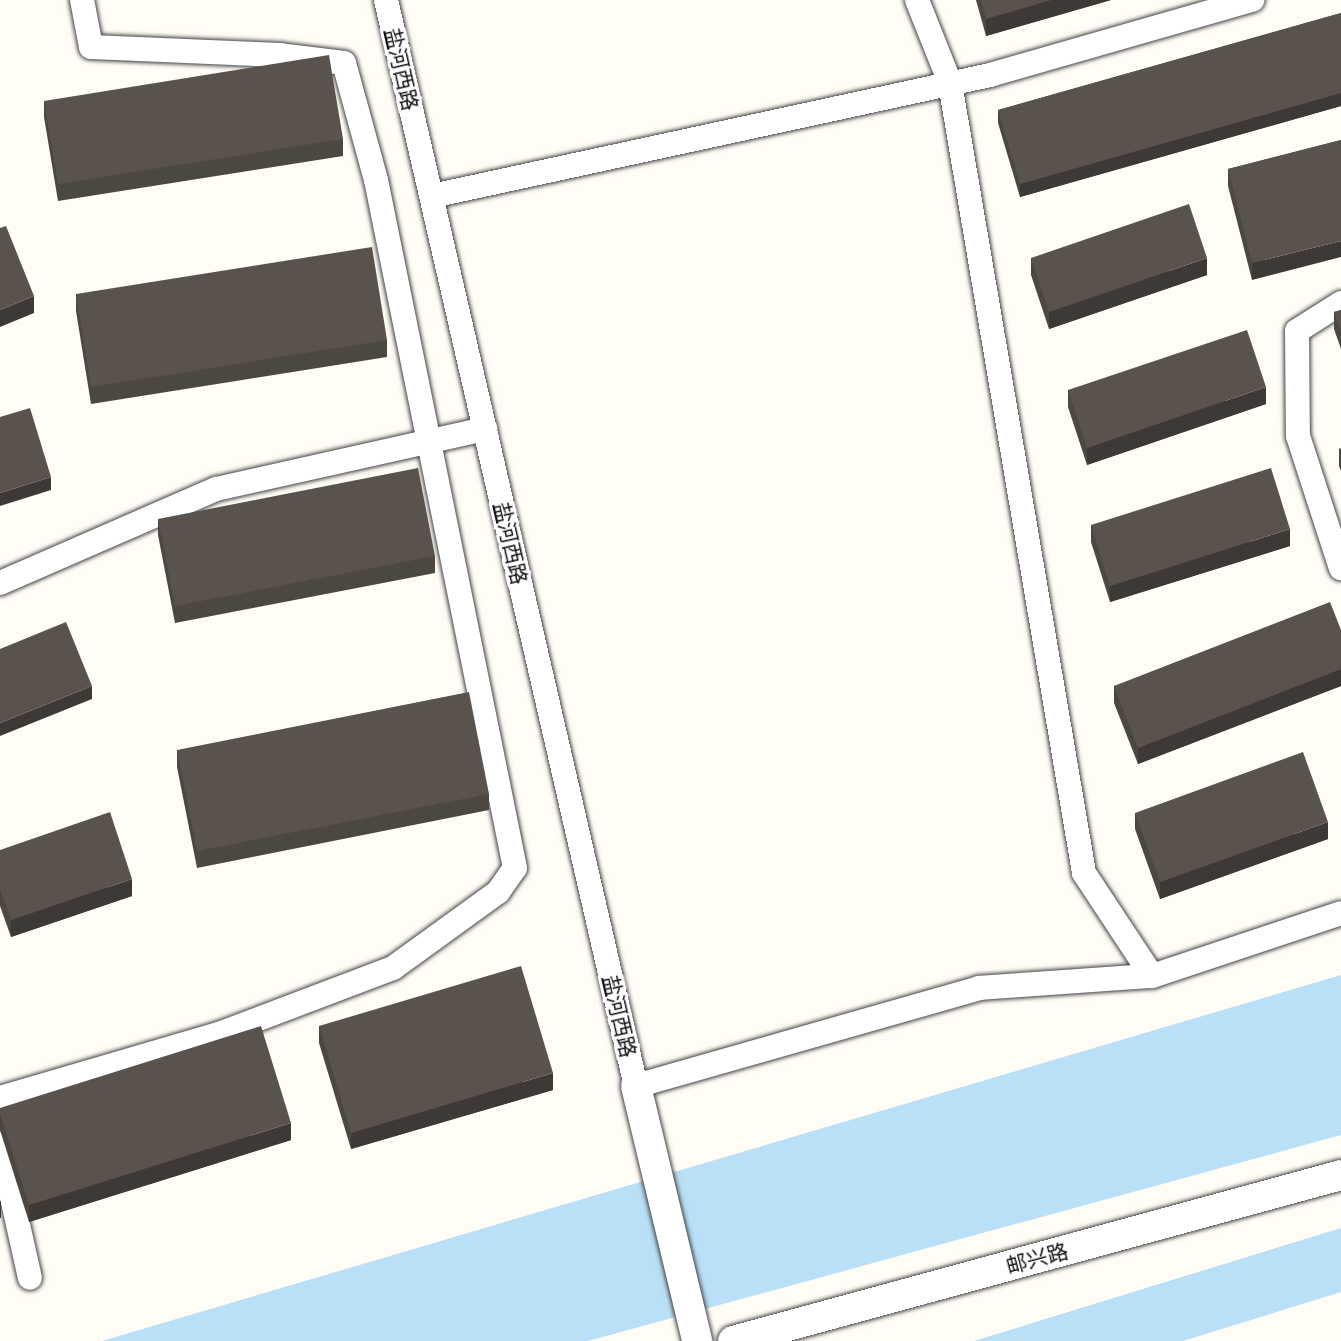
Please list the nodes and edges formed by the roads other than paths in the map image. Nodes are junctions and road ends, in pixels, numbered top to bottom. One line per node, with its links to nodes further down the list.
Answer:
1 (82, 0): 9 (street)
2 (386, 0): 6 (street, 盐河西路)
3 (917, 0): 5 (street)
4 (1252, 0): 5 (street)
5 (950, 83): 6 (street); 13 (street)
6 (432, 196): 8 (street, 盐河西路)
7 (1341, 303): 10 (street)
8 (485, 429): 9 (street); 14 (street, 盐河西路)
9 (426, 439): 11 (street); 15 (street)
10 (1341, 568)
11 (0, 583)
12 (1341, 913): 13 (street)
13 (1152, 976): 14 (street)
14 (636, 1086): 19 (street)
15 (0, 1098)
16 (0, 1144): 18 (street)
17 (1341, 1175): 20 (street, 邮兴路)
18 (30, 1278)
19 (695, 1335)
20 (733, 1341)

